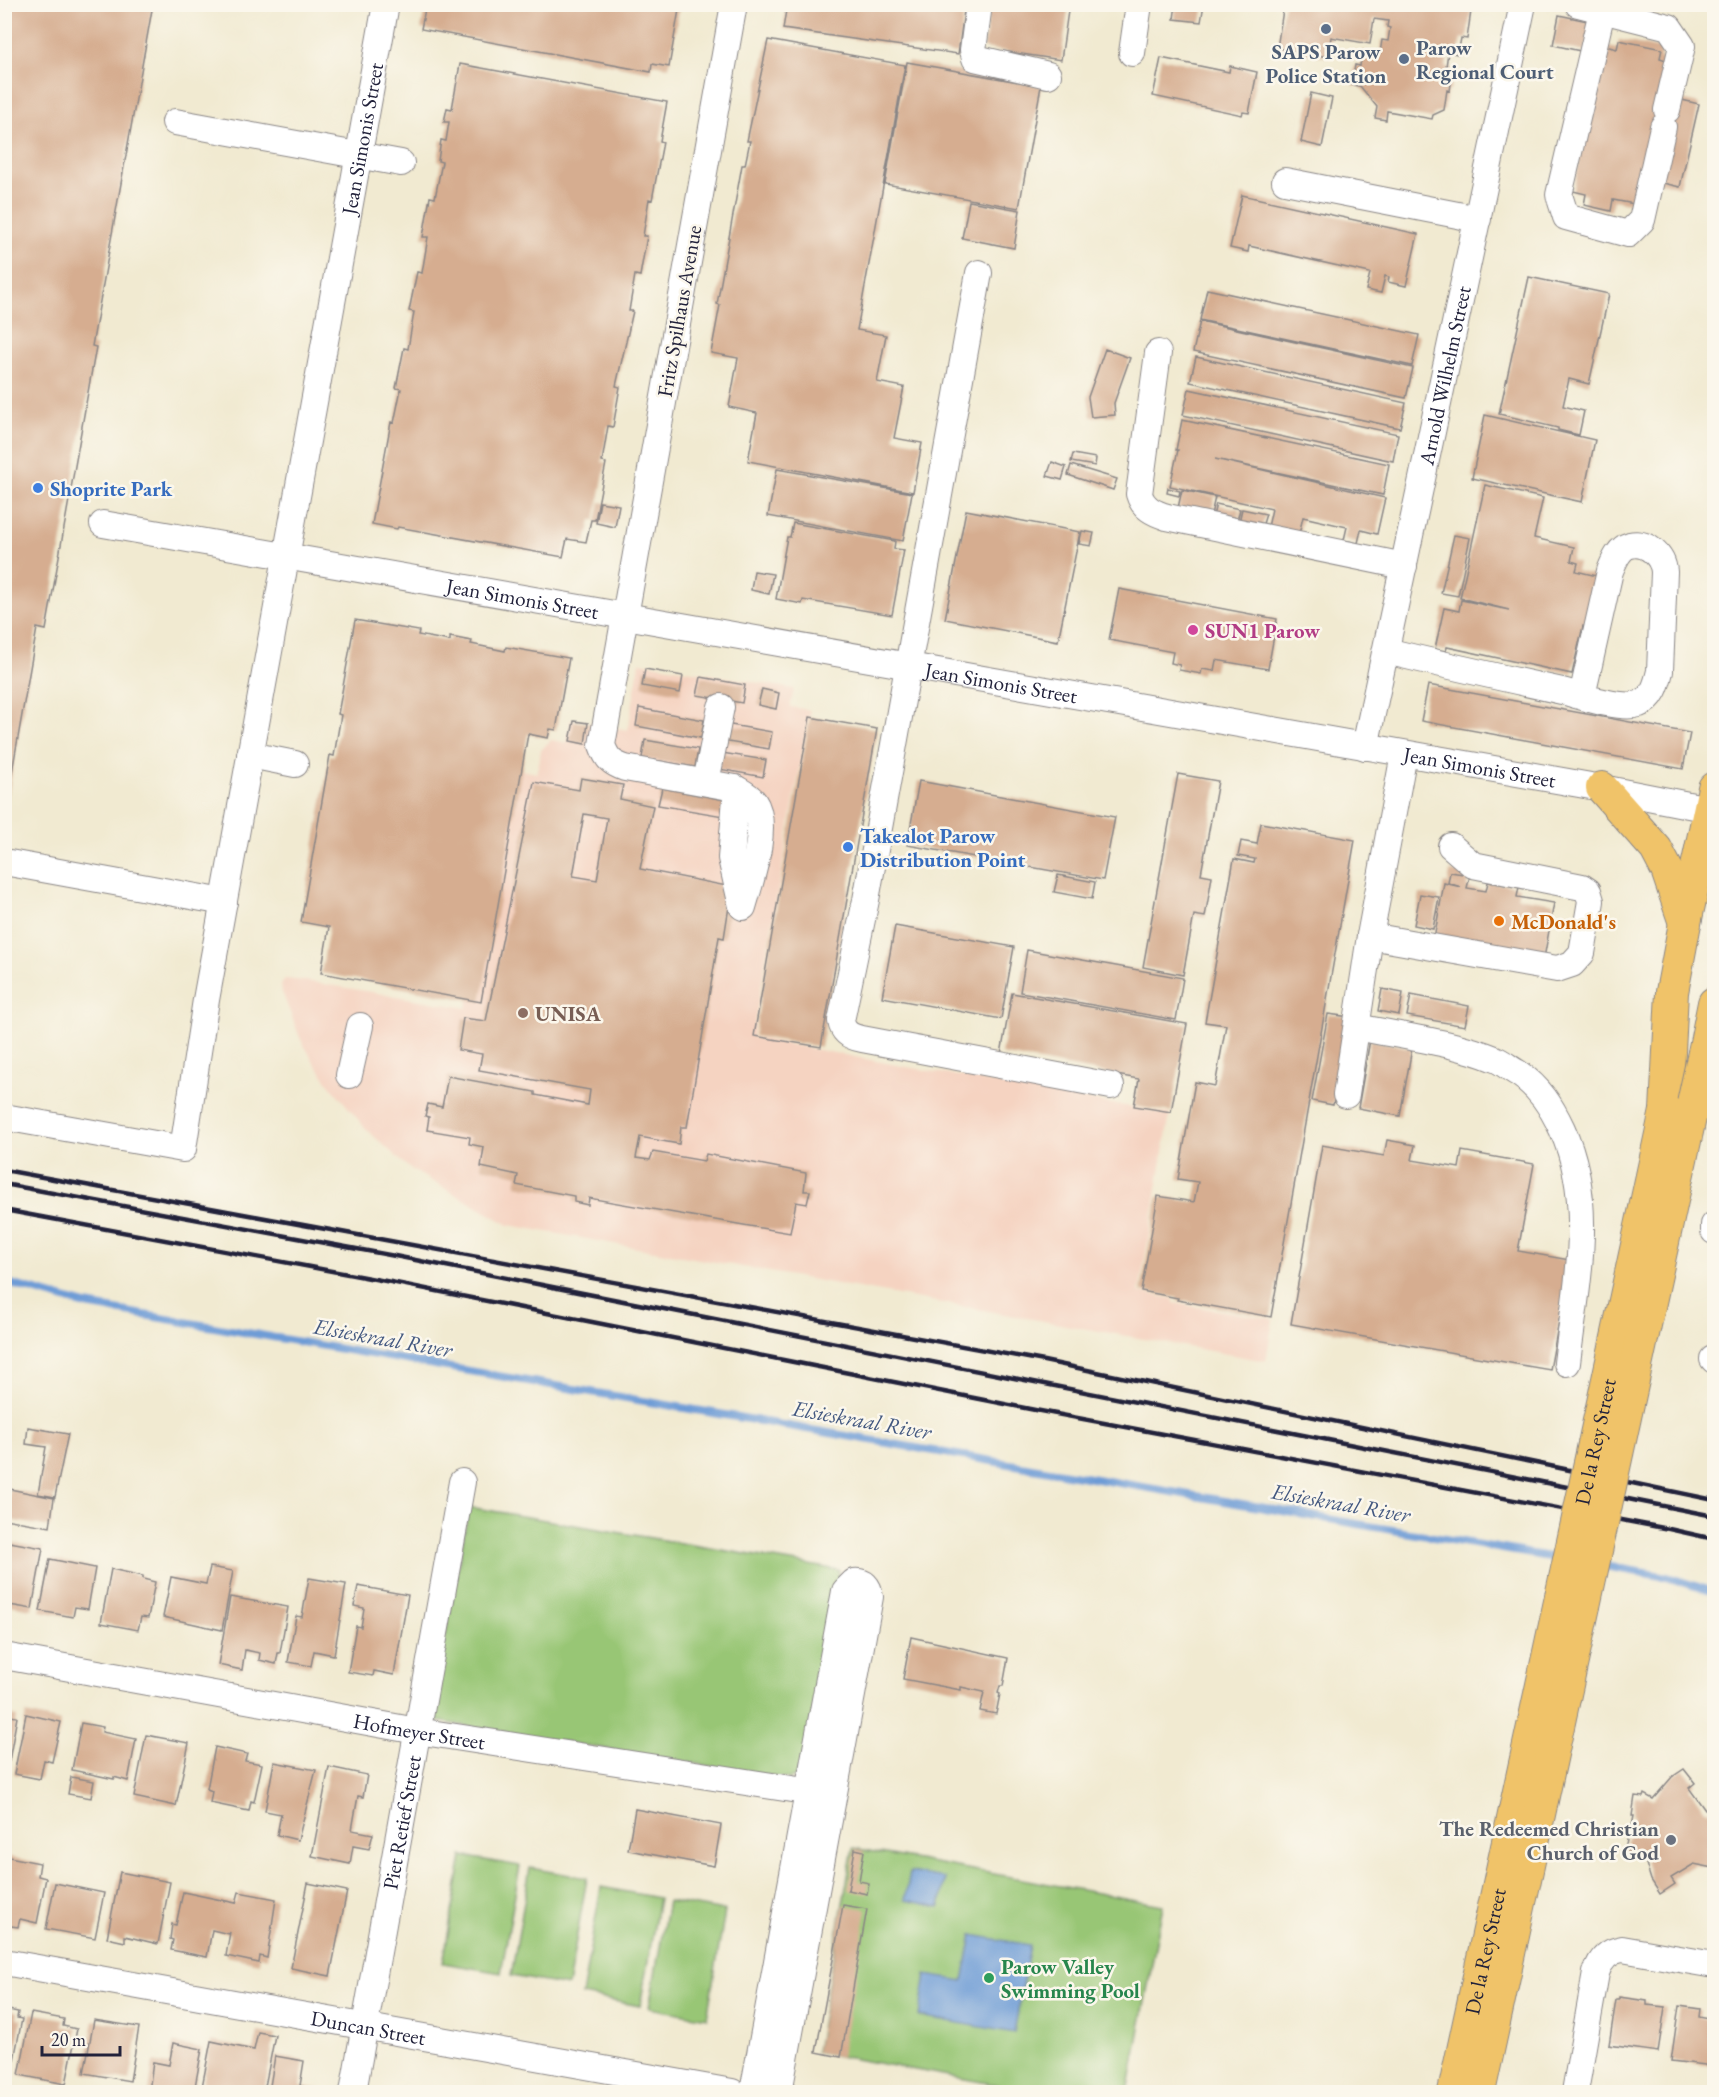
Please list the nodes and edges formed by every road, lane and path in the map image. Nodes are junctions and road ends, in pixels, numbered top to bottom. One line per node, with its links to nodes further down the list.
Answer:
1 (386, 4): 10 (street, Jean Simonis Street)
2 (734, 4): 19 (street, Fritz Spilhaus Avenue)
3 (979, 4): 8 (street)
4 (1139, 4): 7 (street)
5 (1523, 4): 13 (street, Arnold Wilhelm Street)
6 (1590, 8): 6 (street)
7 (1132, 53)
8 (1048, 75)
9 (175, 122): 10 (street)
10 (359, 155): 11 (street); 17 (street, Jean Simonis Street)
11 (401, 163)
12 (1285, 181): 13 (street)
13 (1478, 219): 18 (street, Arnold Wilhelm Street)
14 (979, 273): 21 (street)
15 (1158, 353): 18 (street)
16 (103, 524): 17 (street)
17 (286, 555): 19 (street, Jean Simonis Street); 26 (street, Jean Simonis Street)
18 (1404, 566): 20 (street, Arnold Wilhelm Street)
19 (624, 617): 21 (street, Jean Simonis Street); 28 (street, Fritz Spilhaus Avenue)
20 (1386, 651): 22 (street); 24 (street, Arnold Wilhelm Street)
21 (909, 666): 24 (street, Jean Simonis Street); 41 (street)
22 (1582, 696): 22 (street)
23 (720, 707): 28 (street)
24 (1365, 747): 25 (street, Jean Simonis Street)
25 (1404, 753): 30 (street, Jean Simonis Street); 36 (street)
26 (250, 755): 27 (street); 34 (street, Jean Simonis Street)
27 (295, 764)
28 (706, 782): 29 (street, Fritz Spilhaus Avenue)
29 (735, 788)
30 (1602, 788): 31 (street, Jean Simonis Street); 35 (main road)
31 (1713, 803): 35 (main road, De la Rey Street)
32 (1451, 846): 36 (street)
33 (4, 862): 34 (street)
34 (224, 902): 43 (street, Jean Simonis Street)
35 (1684, 923): 48 (main road, De la Rey Street, bridge)
36 (1370, 936): 39 (street)
37 (1714, 1003): 48 (main road, De la Rey Street, bridge)
38 (360, 1026): 40 (street)
39 (1357, 1027): 42 (street); 46 (street)
40 (349, 1075)
41 (1111, 1086)
42 (1346, 1095)
43 (4, 1117)
44 (1714, 1225): 45 (street)
45 (1714, 1231)
46 (1567, 1363)
47 (462, 1482): 50 (street, Piet Retief Street)
48 (1572, 1601): 62 (main road, De la Rey Street); 63 (main road, De la Rey Street)
49 (4, 1656): 50 (street, Hofmeyer Street)
50 (417, 1731): 51 (street, Hofmeyer Street); 57 (street, Piet Retief Street)
51 (808, 1791): 52 (street, Hofmeyer Street); 52 (street); 53 (street)
52 (834, 1796): 54 (street)
53 (789, 1892): 54 (street); 60 (street)
54 (815, 1896): 61 (street)
55 (4, 1962): 57 (street, Duncan Street)
56 (1714, 1965): 64 (street)
57 (364, 2027): 58 (street, Piet Retief Street); 59 (street, Duncan Street)
58 (353, 2092)
59 (732, 2092)
60 (753, 2092)
61 (779, 2092)
62 (1454, 2092)
63 (1479, 2092)
64 (1575, 2092)

